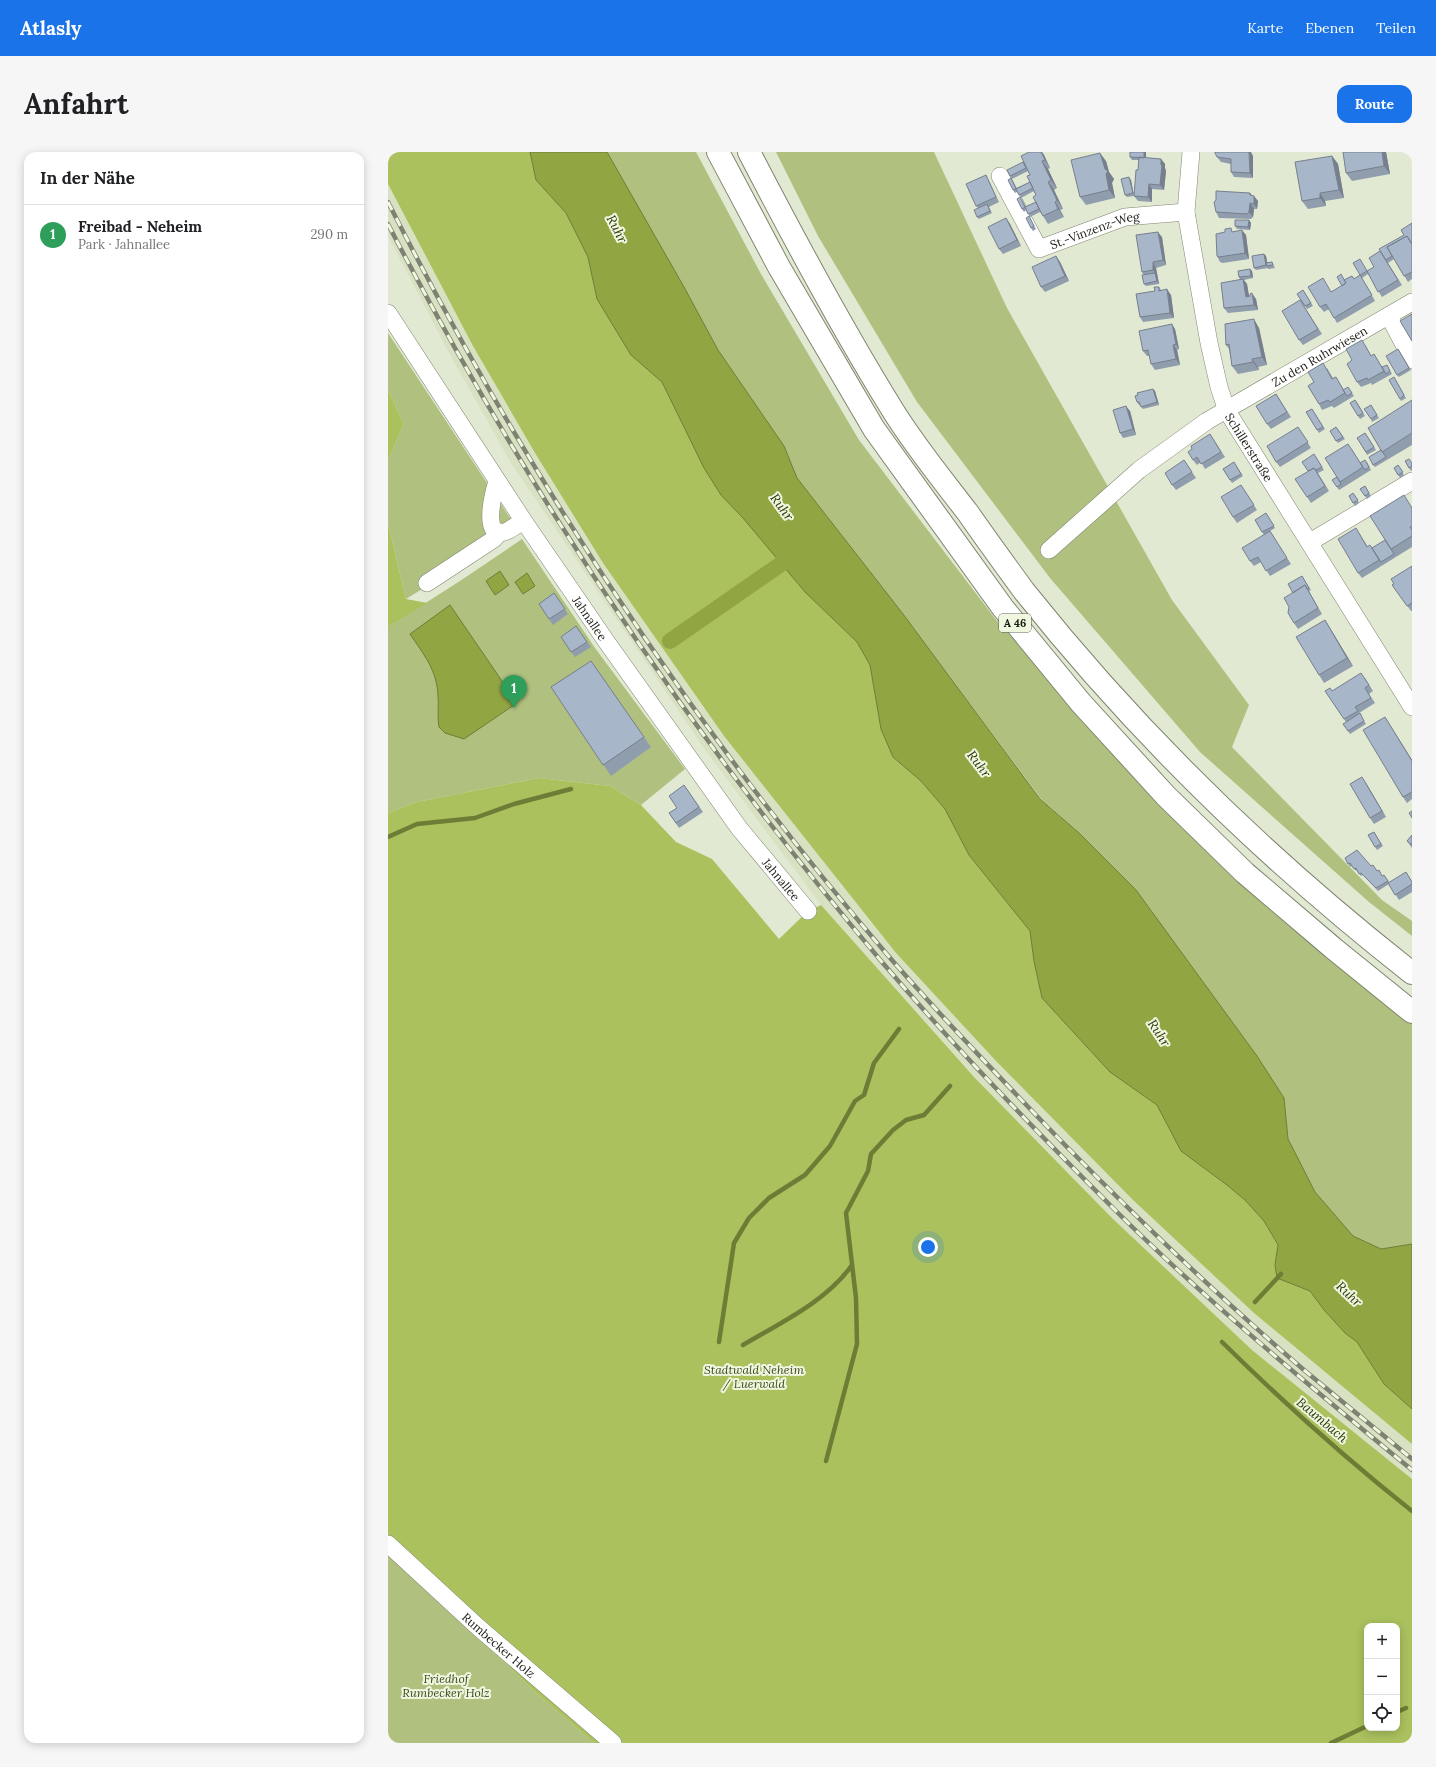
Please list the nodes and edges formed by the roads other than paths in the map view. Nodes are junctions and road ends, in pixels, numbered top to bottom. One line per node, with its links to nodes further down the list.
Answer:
1 (718, 152): 21 (highway, A 46)
2 (749, 152): 20 (highway, A 46)
3 (1191, 152): 5 (street, Schillerstraße)
4 (1000, 176): 5 (street, St.-Vinzenz-Weg)
5 (1186, 212): 10 (street, Schillerstraße)
6 (1412, 302): 8 (street, Zu den Ruhrwiesen)
7 (388, 313): 11 (street, Jahnallee)
8 (1389, 316): 9 (street); 10 (street, Zu den Ruhrwiesen)
9 (1412, 360)
10 (1227, 411): 15 (street, Schillerstraße); 16 (street, Zu den Ruhrwiesen)
11 (496, 481): 13 (street, Jahnallee); 14 (street)
12 (1412, 481): 15 (street)
13 (523, 520): 14 (street); 19 (street, Jahnallee)
14 (500, 532): 17 (street)
15 (1310, 542): 18 (street, Schillerstraße)
16 (1049, 550)
17 (427, 583)
18 (1412, 707)
19 (808, 911)
20 (1412, 973)
21 (1412, 1012)
22 (388, 1544): 23 (street, Rumbecker Holz)
23 (613, 1743)

